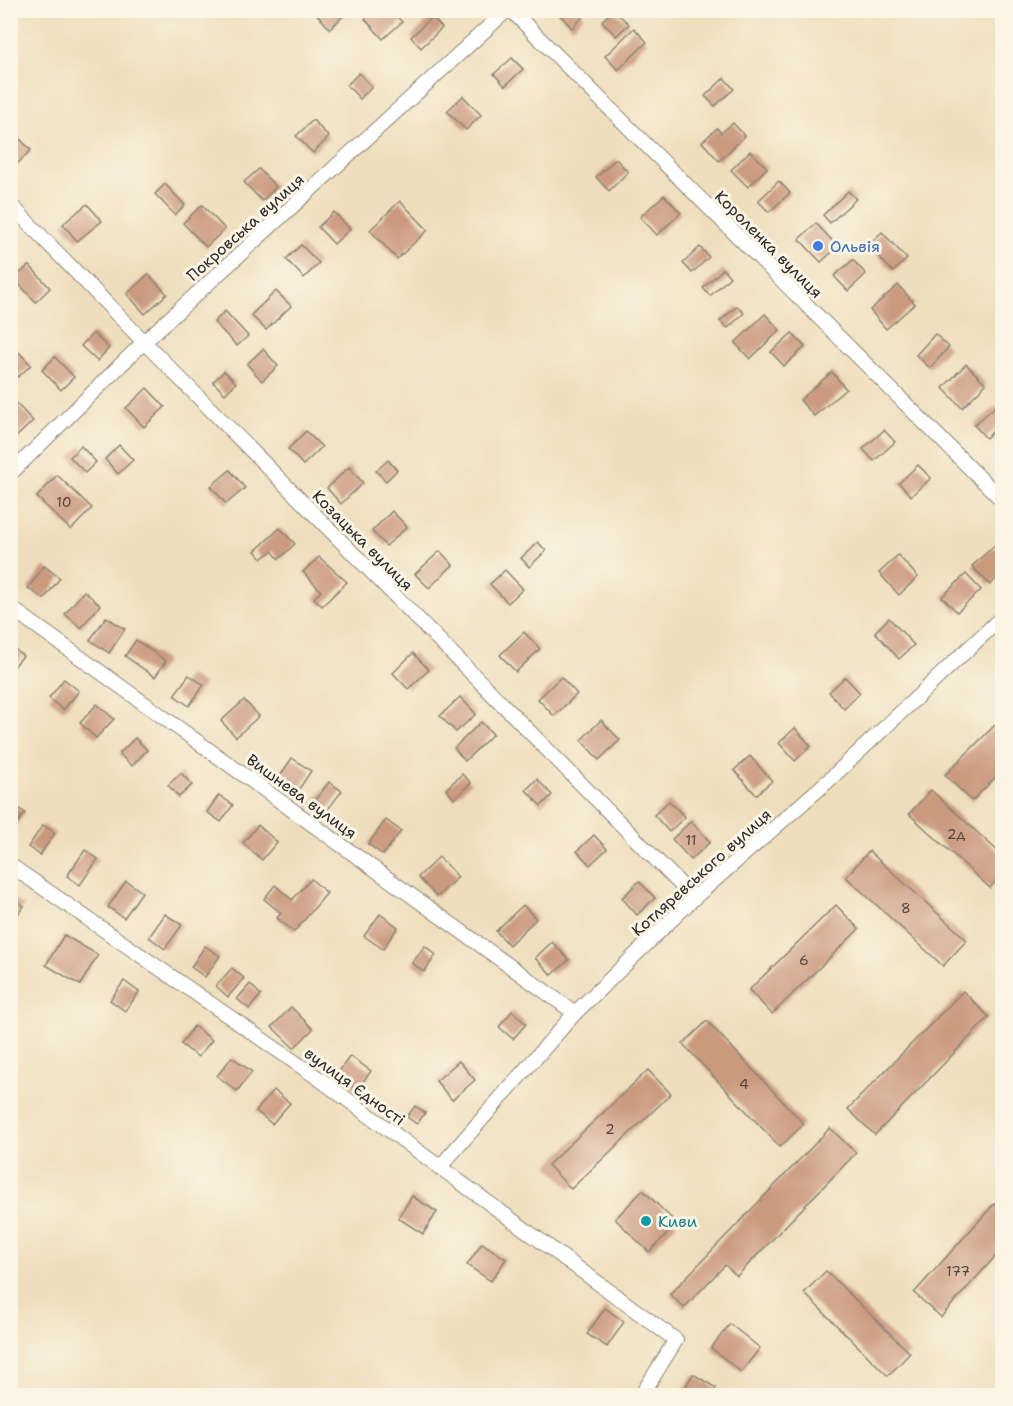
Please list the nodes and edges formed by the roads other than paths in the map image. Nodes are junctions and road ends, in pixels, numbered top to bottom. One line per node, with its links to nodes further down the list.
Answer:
1 (507, 10): 4 (street, Покровська вулиця)
2 (511, 10): 6 (street, Короленка вулиця)
3 (10, 204): 4 (street, Козацька вулиця)
4 (144, 342): 5 (street, Покровська вулиця); 10 (street, Козацька вулиця)
5 (10, 474)
6 (1002, 500)
7 (10, 607): 11 (street, Вишнева вулиця)
8 (1002, 617): 10 (street, Котляревського вулиця)
9 (10, 865): 12 (street, вулиця Єдності)
10 (694, 898): 11 (street, Котляревського вулиця)
11 (574, 1012): 12 (street, Котляревського вулиця)
12 (439, 1168): 13 (street, вулиця Єдності)
13 (641, 1395)

